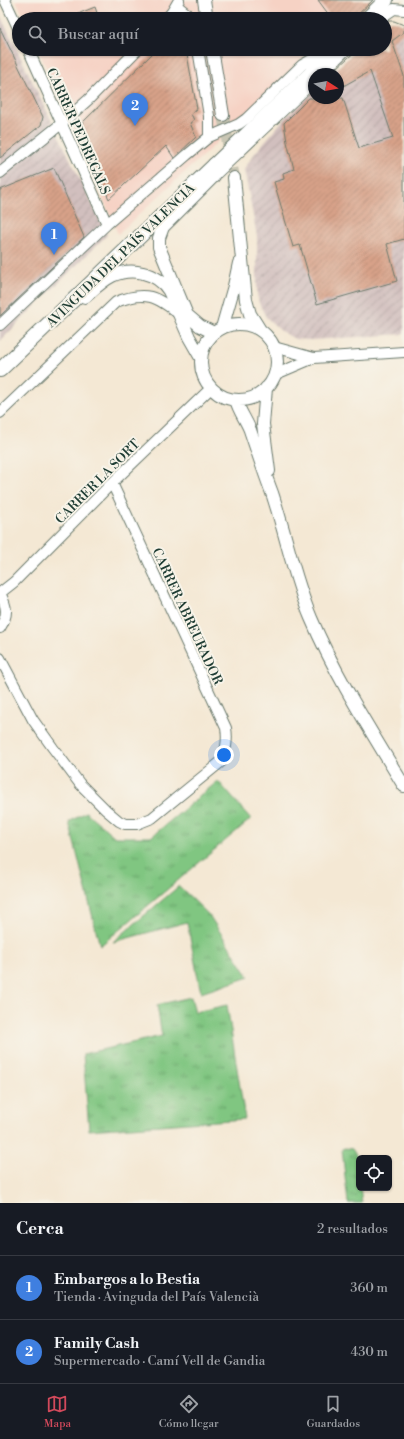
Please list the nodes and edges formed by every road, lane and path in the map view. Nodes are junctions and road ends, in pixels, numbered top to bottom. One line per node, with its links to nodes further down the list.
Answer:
1 (5, 0): 11 (street)
2 (386, 0): 9 (main road)
3 (203, 1): 8 (street)
4 (177, 2): 6 (street); 7 (street)
5 (404, 10): 10 (street)
6 (171, 12)
7 (184, 12)
8 (205, 12)
9 (374, 12)
10 (390, 12)
11 (12, 15)
12 (31, 56): 22 (street, CARRER PEDREGALS)
13 (131, 56): 22 (street)
14 (199, 56): 23 (street)
15 (213, 56): 21 (street)
16 (318, 56): 23 (street, AVINGUDA DEL PAÍS VALENCIÀ)
17 (328, 56): 25 (main road, AVINGUDA DEL PAÍS VALENCIÀ)
18 (340, 56): 19 (street)
19 (327, 68)
20 (308, 87): 24 (street, AVINGUDA DEL PAÍS VALENCIÀ)
21 (223, 115)
22 (62, 124): 27 (street); 29 (street, CARRER PEDREGALS)
23 (209, 137): 29 (street, AVINGUDA DEL PAÍS VALENCIÀ)
24 (255, 137): 25 (street); 26 (street, AVINGUDA DEL PAÍS VALENCIÀ)
25 (240, 140): 26 (main road, AVINGUDA DEL PAÍS VALENCIÀ)
26 (214, 170): 33 (street); 39 (main road, AVINGUDA DEL PAÍS VALENCIÀ)
27 (0, 173)
28 (234, 178): 30 (street)
29 (107, 224): 32 (street, AVINGUDA DEL PAÍS VALENCIÀ)
30 (242, 246): 33 (street); 34 (street)
31 (180, 315): 37 (street); 40 (street); 45 (street)
32 (0, 325)
33 (218, 330): 34 (street); 37 (street)
34 (260, 330): 35 (street)
35 (274, 347): 38 (street); 41 (street)
36 (404, 352): 38 (street)
37 (201, 358): 42 (street)
38 (314, 358): 41 (street)
39 (0, 370)
40 (0, 375)
41 (274, 376): 43 (street)
42 (211, 388): 44 (street); 46 (street, CARRER LA SORT)
43 (266, 388): 44 (street); 47 (street)
44 (236, 400): 47 (street)
45 (0, 413)
46 (112, 483): 48 (street, CARRER LA SORT); 50 (street, CARRER ABREURADOR)
47 (272, 496): 51 (street)
48 (0, 593): 49 (street)
49 (0, 628)
50 (0, 658)
51 (404, 786)

